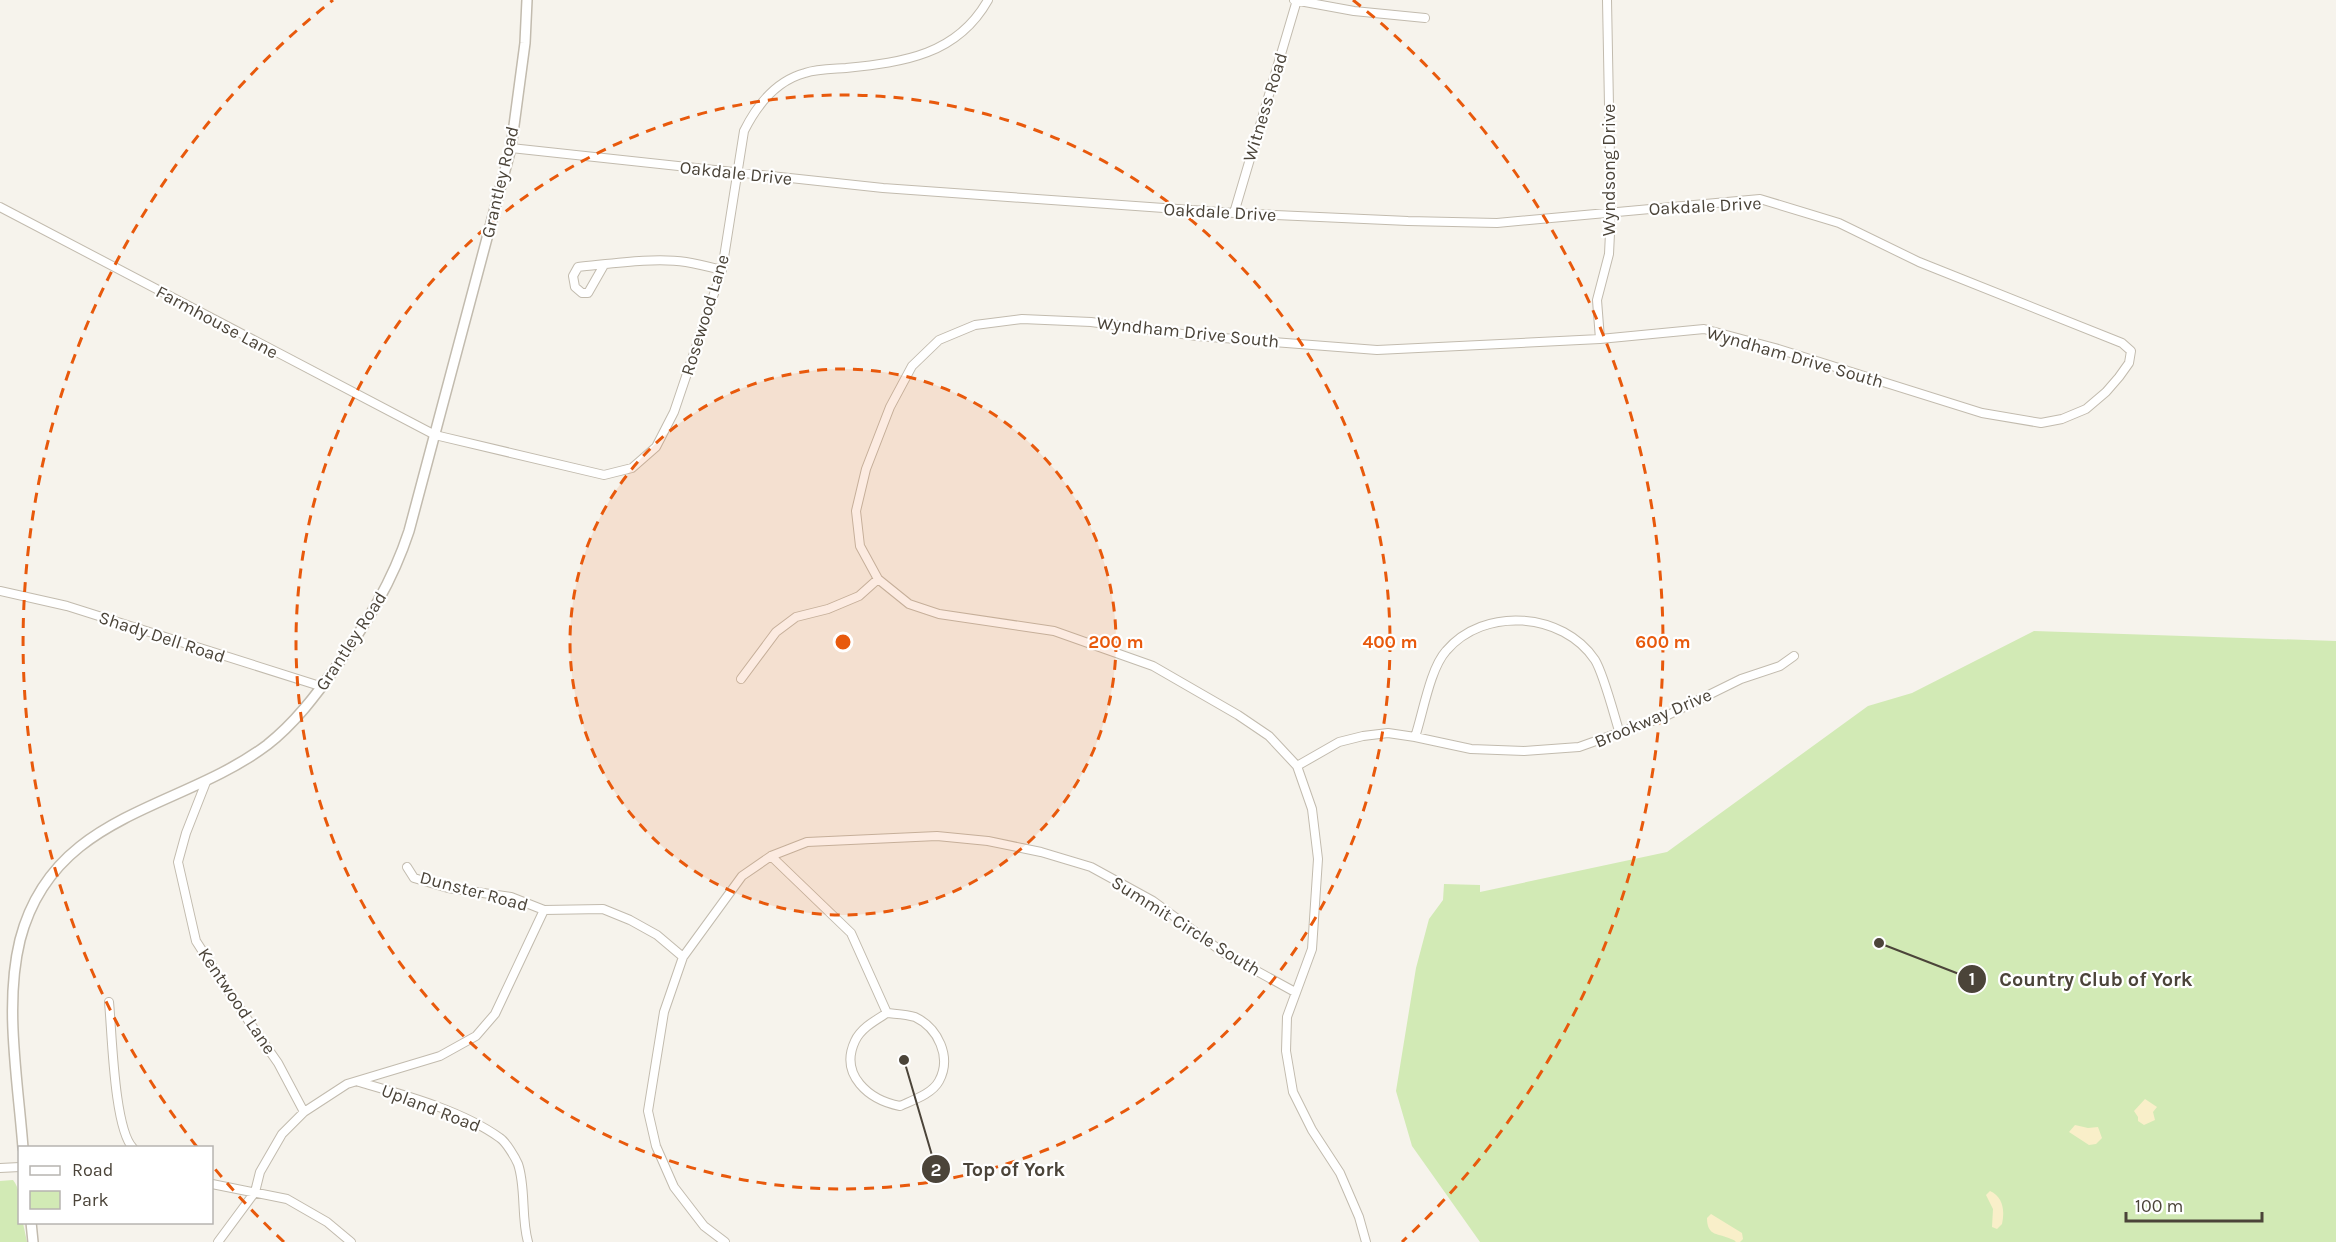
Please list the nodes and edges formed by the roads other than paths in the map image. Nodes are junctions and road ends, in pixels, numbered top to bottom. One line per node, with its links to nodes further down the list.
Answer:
1 (527, 0): 6 (street, Grantley Road)
2 (988, 0): 7 (street, Rosewood Lane)
3 (1296, 0): 5 (street); 10 (street, Witness Road)
4 (1606, 0): 9 (street, Wyndsong Drive)
5 (1425, 18)
6 (511, 148): 7 (street, Oakdale Drive); 15 (street, Grantley Road)
7 (738, 173): 10 (street, Oakdale Drive); 13 (street, Rosewood Lane)
8 (0, 207): 15 (street, Farmhouse Lane)
9 (1611, 212): 10 (street, Oakdale Drive); 11 (street, Oakdale Drive); 14 (street, Wyndsong Drive)
10 (1234, 213)
11 (1919, 262): 14 (street, Wyndham Drive South)
12 (604, 265): 12 (street); 13 (street)
13 (722, 270): 15 (street, Rosewood Lane)
14 (1600, 339): 16 (street, Wyndham Drive South)
15 (435, 435): 20 (street, Grantley Road)
16 (878, 579): 19 (street); 23 (street, Wyndham Drive South)
17 (0, 591): 20 (street, Shady Dell Road)
18 (1794, 656): 21 (street, Brookway Drive)
19 (741, 679)
20 (322, 687): 24 (street, Grantley Road)
21 (1620, 734): 22 (street, Brookway Drive); 22 (street)
22 (1415, 737): 23 (street, Brookway Drive)
23 (1297, 766): 29 (street, Wyndham Drive South)
24 (206, 782): 33 (street, Kentwood Lane); 34 (street, Grantley Road)
25 (771, 856): 28 (street, Summit Circle South); 29 (street, Summit Circle South); 31 (street)
26 (407, 867): 27 (street, Dunster Road)
27 (544, 910): 28 (street); 32 (street)
28 (683, 957): 45 (street, Summit Circle South)
29 (1295, 992): 46 (street, Wyndham Drive South)
30 (109, 1002): 35 (street)
31 (887, 1014): 31 (street)
32 (357, 1081): 33 (street); 44 (street, Upland Road)
33 (304, 1112): 39 (street)
34 (23, 1146)
35 (131, 1146)
36 (18, 1167): 37 (street)
37 (0, 1168)
38 (213, 1184): 39 (street)
39 (255, 1192): 42 (street); 43 (street)
40 (31, 1224): 41 (street)
41 (33, 1242)
42 (218, 1242)
43 (351, 1242)
44 (528, 1242)
45 (725, 1242)
46 (1366, 1242)

